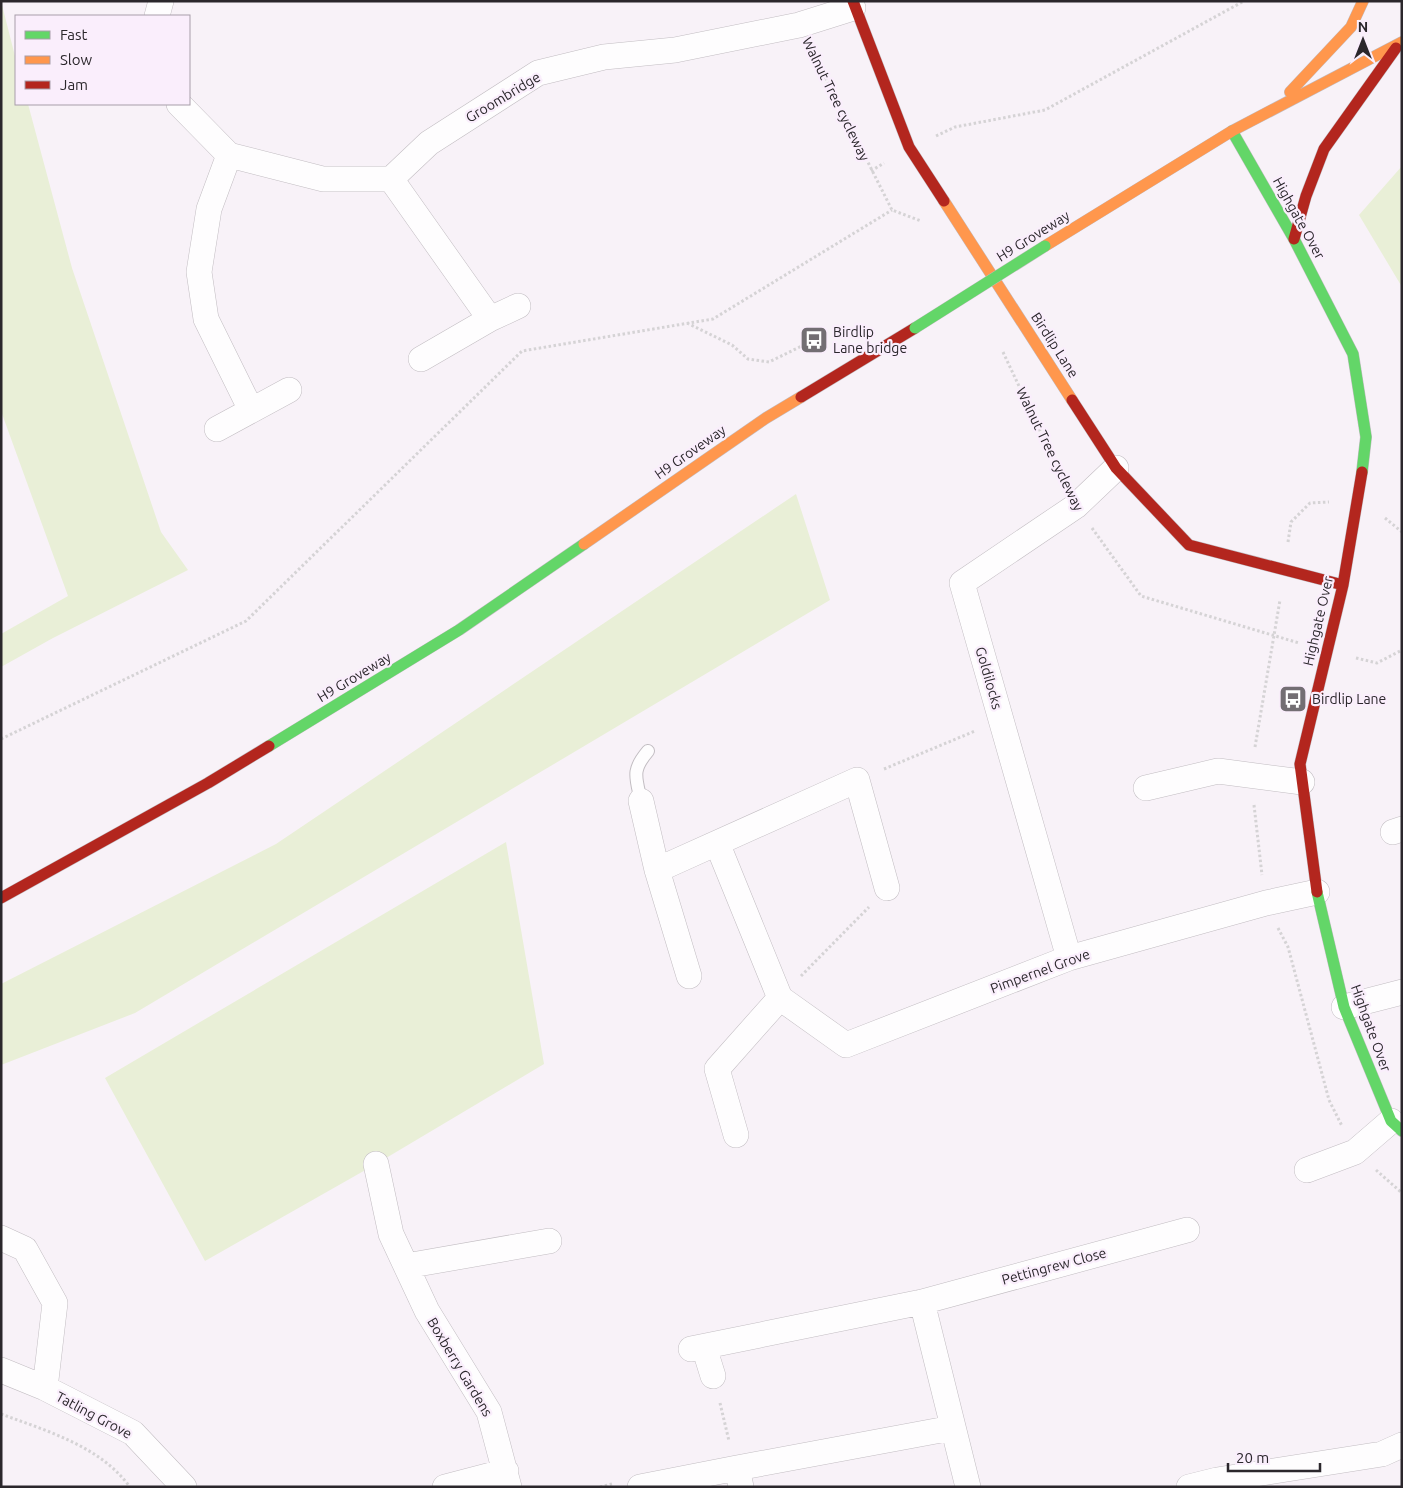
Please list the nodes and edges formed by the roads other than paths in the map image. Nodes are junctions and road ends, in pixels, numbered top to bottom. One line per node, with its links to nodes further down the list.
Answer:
1 (161, 1): 4 (street)
2 (1363, 1): 7 (street)
3 (853, 4): 10 (street, Groombridge); 18 (street, Birdlip Lane)
4 (157, 15)
5 (1401, 42): 7 (street, H9 Groveway); 11 (street)
6 (180, 105): 9 (street)
7 (1276, 108): 8 (street, H9 Groveway)
8 (1232, 131): 11 (street, Highgate Over); 28 (street, H9 Groveway, bridge)
9 (229, 155): 10 (street); 16 (street)
10 (391, 179): 13 (street)
11 (1294, 239): 19 (street, Highgate Over)
12 (518, 306): 13 (street)
13 (490, 318): 14 (street)
14 (420, 359)
15 (289, 390): 16 (street)
16 (251, 410): 17 (street)
17 (217, 429)
18 (1116, 468): 19 (street, Birdlip Lane); 29 (street, Goldilocks)
19 (1343, 585): 21 (street, Highgate Over)
20 (648, 751): 23 (lane)
21 (1302, 782): 22 (street); 27 (street, Highgate Over)
22 (1146, 788)
23 (641, 801): 25 (street)
24 (717, 843): 25 (street); 26 (street); 32 (street)
25 (657, 870): 30 (street)
26 (887, 888)
27 (1317, 892): 29 (street, Pimpernel Grove); 33 (street, Highgate Over)
28 (1, 898)
29 (1069, 958): 32 (street, Pimpernel Grove)
30 (690, 976)
31 (1402, 992): 33 (street)
32 (780, 998): 35 (street)
33 (1344, 1007): 34 (street, Highgate Over)
34 (1396, 1126): 37 (street)
35 (736, 1135)
36 (376, 1164): 41 (street, Boxberry Gardens)
37 (1307, 1170)
38 (1187, 1230): 42 (street, Pettingrew Close)
39 (1, 1238): 45 (street, Tatling Grove)
40 (549, 1241): 41 (street)
41 (406, 1266): 49 (street, Boxberry Gardens)
42 (922, 1302): 44 (street, Pettingrew Close); 46 (street)
43 (1, 1370): 45 (street, Tatling Grove)
44 (713, 1376)
45 (45, 1388): 50 (street, Tatling Grove)
46 (952, 1428): 48 (street); 53 (street)
47 (1402, 1445): 54 (street)
48 (739, 1478): 52 (street)
49 (507, 1479): 51 (street, Boxberry Gardens)
50 (184, 1487)
51 (446, 1487)
52 (640, 1487)
53 (968, 1487)
54 (1189, 1487)

